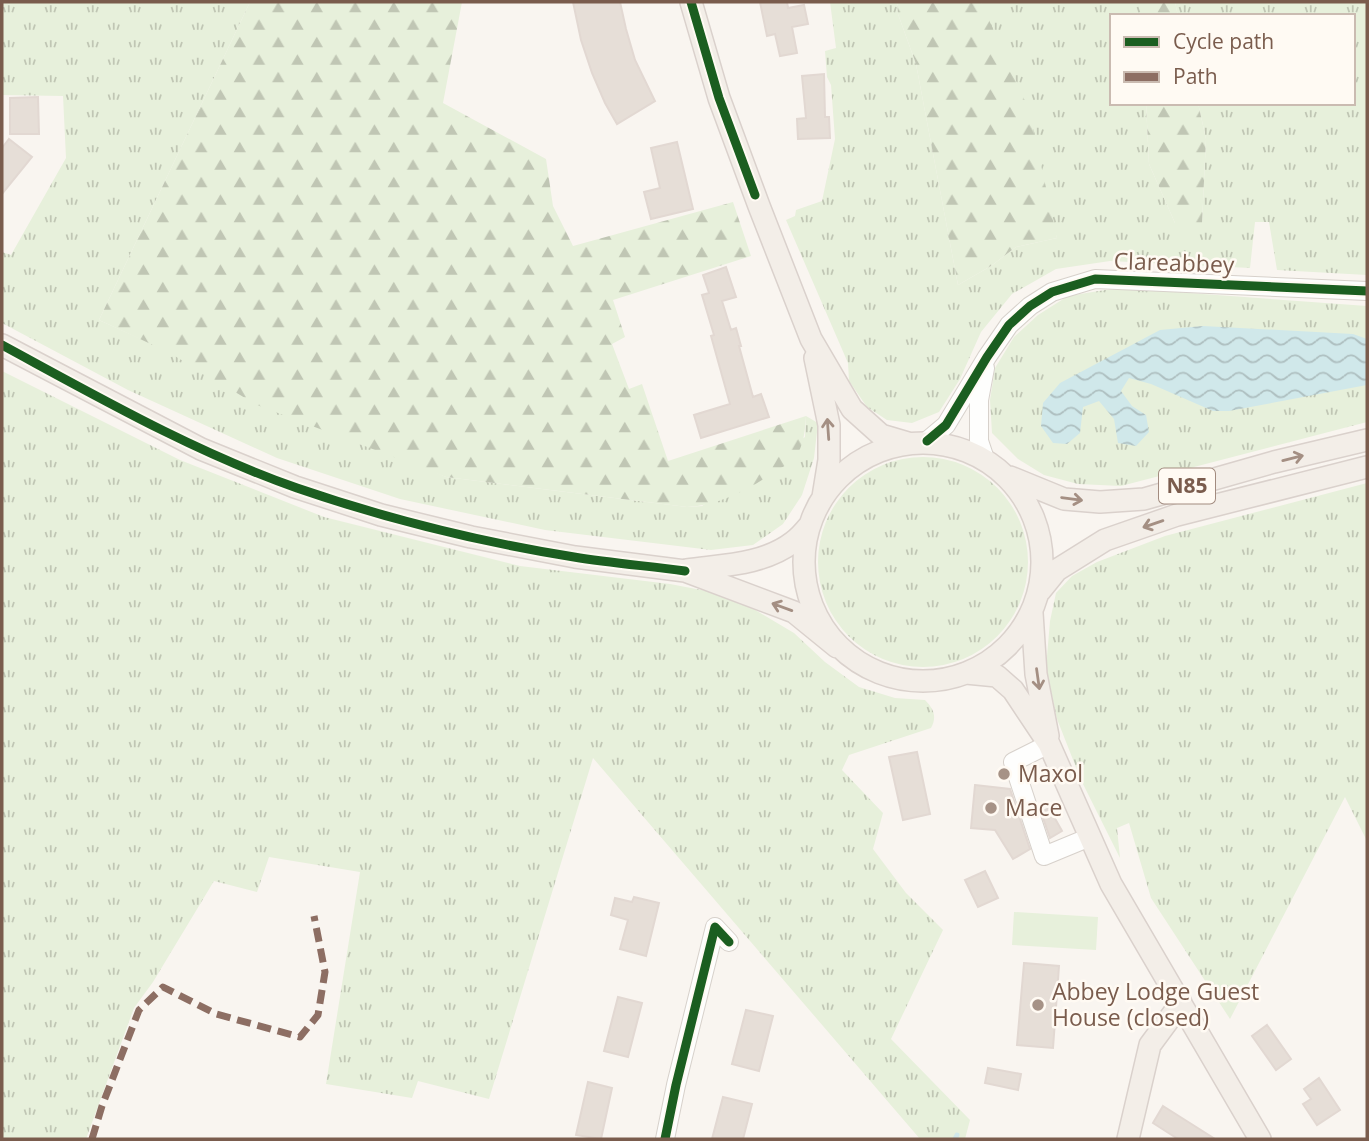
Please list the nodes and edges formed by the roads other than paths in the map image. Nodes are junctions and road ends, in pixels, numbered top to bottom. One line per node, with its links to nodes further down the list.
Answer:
1 (691, 2): 3 (main road)
2 (1367, 291): 5 (street, Clareabbey)
3 (811, 339): 7 (main road); 11 (main road, one-way to 3)
4 (2, 345): 13 (main road, N85)
5 (987, 357): 7 (street, Clareabbey); 8 (street, Clareabbey)
6 (1367, 440): 10 (main road, N85, one-way to 6)
7 (918, 442): 8 (main road, N85); 11 (main road, N85)
8 (985, 459): 10 (main road, N85)
9 (1367, 467): 14 (main road, N85, one-way to 14)
10 (1008, 476): 14 (main road, N85)
11 (823, 497): 12 (main road, N85)
12 (809, 526): 13 (main road, N85); 16 (main road, N85)
13 (685, 570): 16 (main road, N85, one-way to 13)
14 (1040, 591): 15 (main road, N85)
15 (1032, 613): 17 (main road, N85); 18 (main road, one-way to 18)
16 (837, 647): 17 (main road, N85)
17 (966, 673): 18 (main road)
18 (1049, 744): 19 (main road); 19 (street)
19 (1090, 837): 21 (main road)
20 (729, 942): 22 (street)
21 (1181, 1003): 23 (main road); 24 (main road)
22 (665, 1139)
23 (1128, 1139)
24 (1260, 1139)

